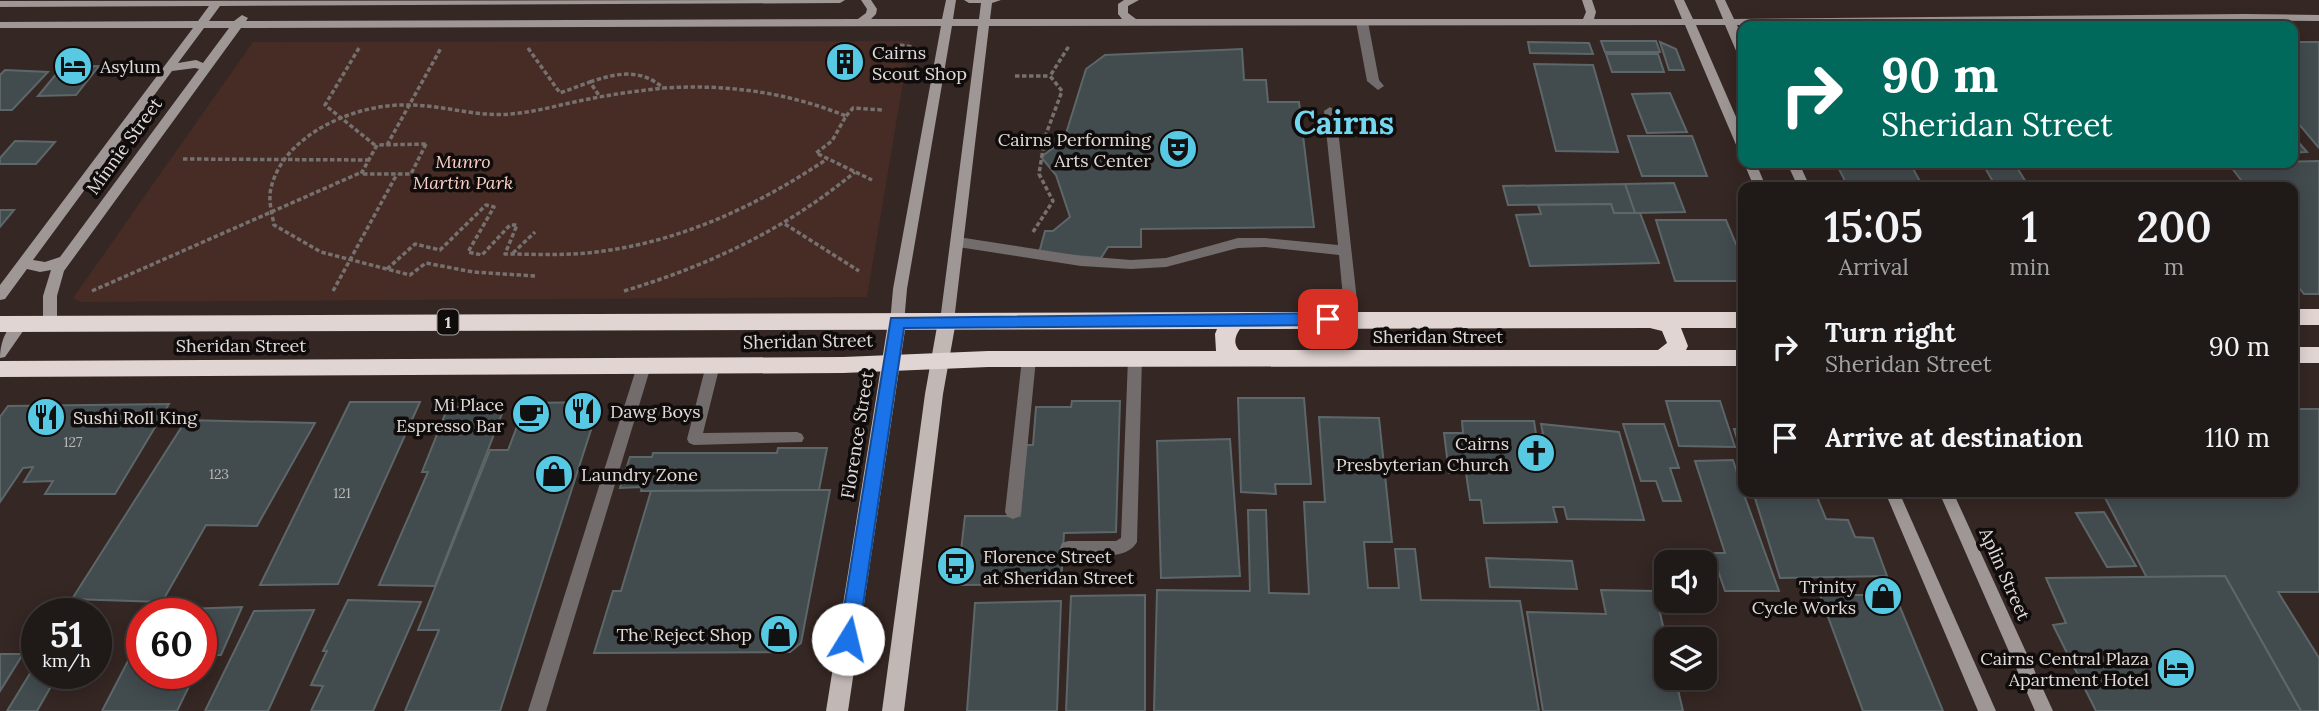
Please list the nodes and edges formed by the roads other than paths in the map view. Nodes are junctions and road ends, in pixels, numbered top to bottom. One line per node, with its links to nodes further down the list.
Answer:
1 (840, 0): 15 (street)
2 (866, 0): 18 (street)
3 (951, 0): 26 (street, Florence Street)
4 (970, 0): 5 (street)
5 (987, 0): 6 (street); 27 (street)
6 (996, 0)
7 (1134, 0): 20 (street)
8 (1587, 0): 17 (street)
9 (1679, 0): 22 (street)
10 (1720, 0): 23 (street)
11 (218, 2): 12 (street); 14 (street); 28 (street, Minnie Street)
12 (254, 2): 15 (street); 29 (street, Minnie Street)
13 (0, 4): 14 (street)
14 (68, 4): 31 (street)
15 (379, 4): 25 (street)
16 (2319, 18): 19 (street)
17 (1587, 20): 21 (street); 22 (street)
18 (862, 21): 25 (street); 26 (street)
19 (1792, 21)
20 (1133, 22): 21 (street); 27 (street)
21 (1362, 22): 35 (lane)
22 (1690, 22): 23 (street); 37 (street)
23 (1729, 22): 24 (street); 32 (street)
24 (1738, 22)
25 (372, 23): 29 (street)
26 (946, 23): 27 (street); 50 (street, Florence Street)
27 (985, 23): 38 (street)
28 (202, 24): 29 (street); 31 (street); 33 (street, Minnie Street)
29 (238, 24): 34 (street, Minnie Street)
30 (0, 25): 31 (street)
31 (52, 25)
32 (1738, 42)
33 (170, 68): 34 (street); 41 (street, Minnie Street)
34 (206, 68): 40 (street, Minnie Street)
35 (1378, 86)
36 (1330, 111): 39 (lane)
37 (1738, 135)
38 (958, 242): 39 (lane); 48 (street)
39 (1345, 250): 45 (lane)
40 (64, 261): 41 (street); 52 (street, Minnie Street)
41 (25, 262): 42 (street, Minnie Street)
42 (0, 295)
43 (2298, 317): 44 (highway)
44 (2319, 317)
45 (1352, 319): 46 (highway, Sheridan Street); 49 (highway, Sheridan Street)
46 (1234, 320): 48 (highway, Sheridan Street); 60 (highway)
47 (1738, 320): 49 (highway, Sheridan Street)
48 (947, 321): 50 (highway, Sheridan Street / 1); 61 (main road)
49 (1653, 321): 56 (highway)
50 (897, 323): 52 (highway, Sheridan Street / 1); 62 (main road, Florence Street)
51 (10, 324): 52 (highway, Sheridan Street / 1); 53 (street)
52 (50, 325)
53 (0, 353)
54 (2298, 355): 55 (highway)
55 (2319, 355)
56 (1663, 358): 57 (highway, Sheridan Street); 60 (highway, Sheridan Street)
57 (1738, 358)
58 (1029, 359): 59 (highway, Sheridan Street); 61 (highway, Sheridan Street); 69 (lane)
59 (1136, 359): 60 (highway, Sheridan Street); 70 (lane)
60 (1234, 359)
61 (940, 360): 62 (highway, Sheridan Street); 73 (main road)
62 (892, 362): 63 (highway, Sheridan Street); 72 (main road, Florence Street)
63 (713, 365): 64 (highway, Sheridan Street); 66 (lane)
64 (644, 366): 65 (highway, Sheridan Street); 71 (lane)
65 (0, 369)
66 (797, 438)
67 (1894, 497): 74 (street)
68 (1948, 497): 75 (street, Aplin Street)
69 (1013, 512)
70 (1068, 548)
71 (537, 711)
72 (837, 711)
73 (893, 711)
74 (1987, 711)
75 (2044, 711)

